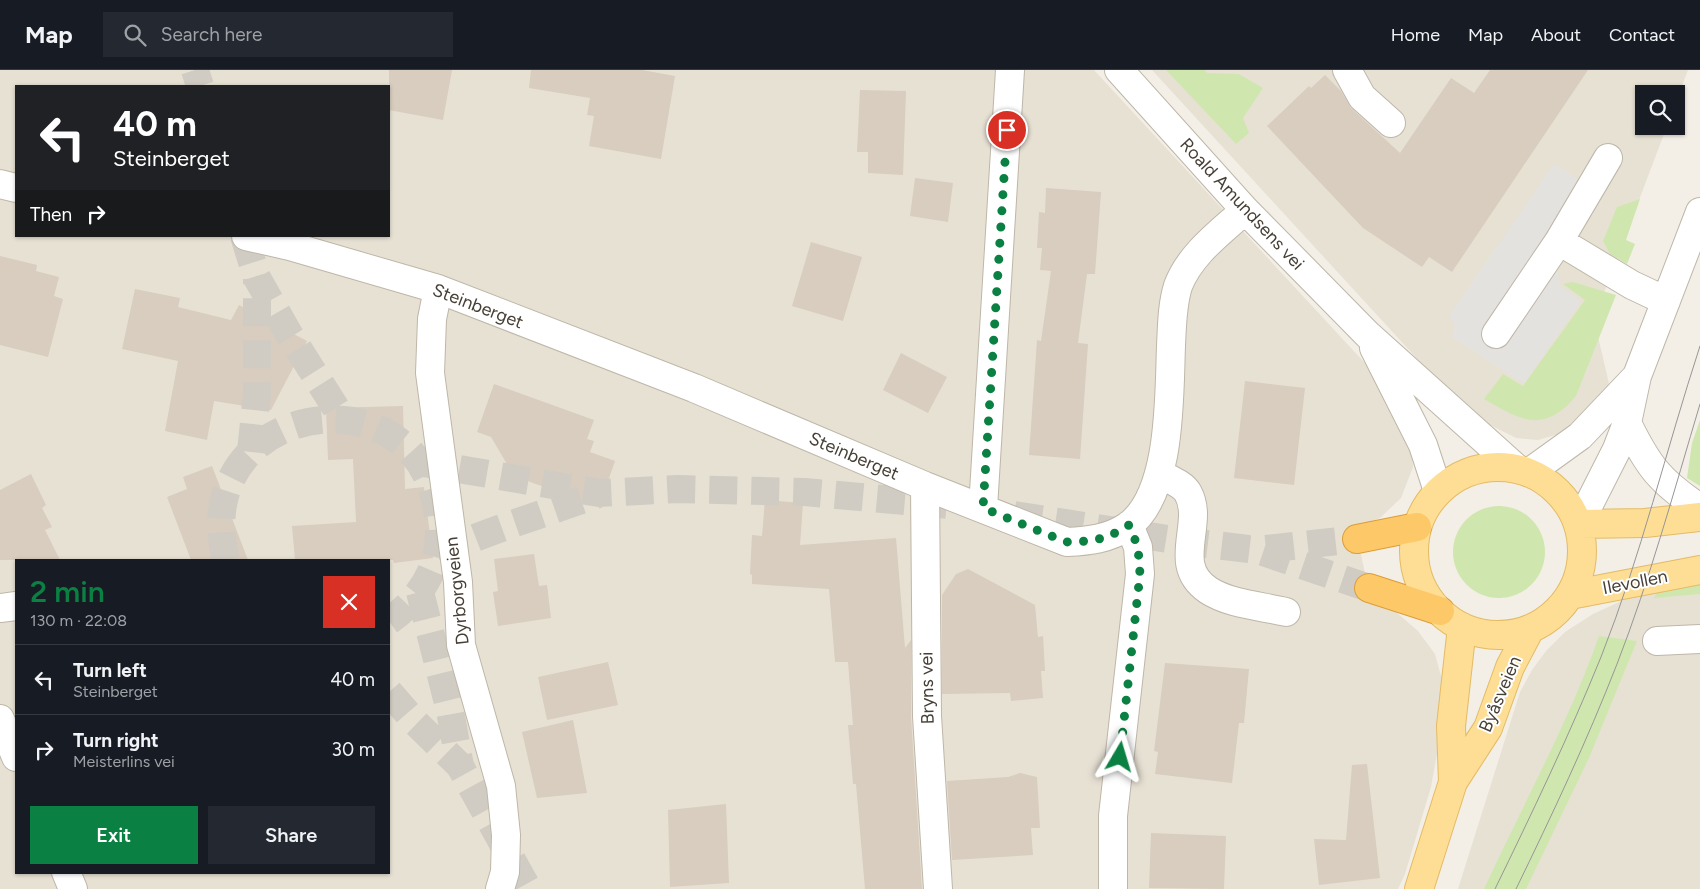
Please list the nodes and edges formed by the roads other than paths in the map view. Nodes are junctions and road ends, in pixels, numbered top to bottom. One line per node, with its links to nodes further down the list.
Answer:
1 (1010, 70): 22 (street)
2 (1119, 70): 8 (street, Roald Amundsens vei)
3 (1347, 70): 4 (street)
4 (1391, 123)
5 (1608, 158): 11 (street)
6 (0, 184): 7 (street)
7 (15, 188)
8 (1245, 210): 15 (street, Roald Amundsens vei); 19 (street, Steinberget)
9 (1700, 212): 13 (street)
10 (250, 237): 12 (street, Steinberget)
11 (1559, 241): 13 (street); 14 (street)
12 (438, 290): 20 (street, Steinberget); 45 (street, Dyrborgveien)
13 (1666, 301): 16 (street)
14 (1496, 334)
15 (1368, 335): 18 (street, Roald Amundsens vei); 21 (street, Roald Amundsens vei)
16 (1637, 376): 17 (street); 18 (street)
17 (1627, 423): 23 (street); 25 (street)
18 (1523, 470): 21 (main road); 25 (main road)
19 (1160, 474): 26 (street, Steinberget); 35 (street)
20 (925, 486): 22 (street, Steinberget); 46 (street, Bryns vei)
21 (1438, 492): 27 (main road)
22 (983, 508): 26 (street, Steinberget)
23 (1700, 508)
24 (1700, 517): 25 (main road)
25 (1579, 524): 31 (main road)
26 (1129, 525): 47 (street)
27 (1417, 527): 28 (highway); 34 (main road)
28 (1357, 539)
29 (1700, 570): 31 (main road, Ilevollen)
30 (1369, 588): 34 (highway)
31 (1570, 595): 37 (main road)
32 (15, 606): 33 (street)
33 (0, 608)
34 (1440, 611): 36 (main road)
35 (1286, 612)
36 (1462, 627): 37 (main road); 42 (main road, Byåsveien)
37 (1530, 629): 42 (main road, Byåsveien)
38 (1700, 639): 39 (street)
39 (1657, 641)
40 (0, 719): 41 (street)
41 (15, 755)
42 (1453, 782): 48 (main road, Byåsveien)
43 (67, 874): 44 (street)
44 (73, 889)
45 (500, 889)
46 (938, 889)
47 (1112, 889)
48 (1418, 889)

